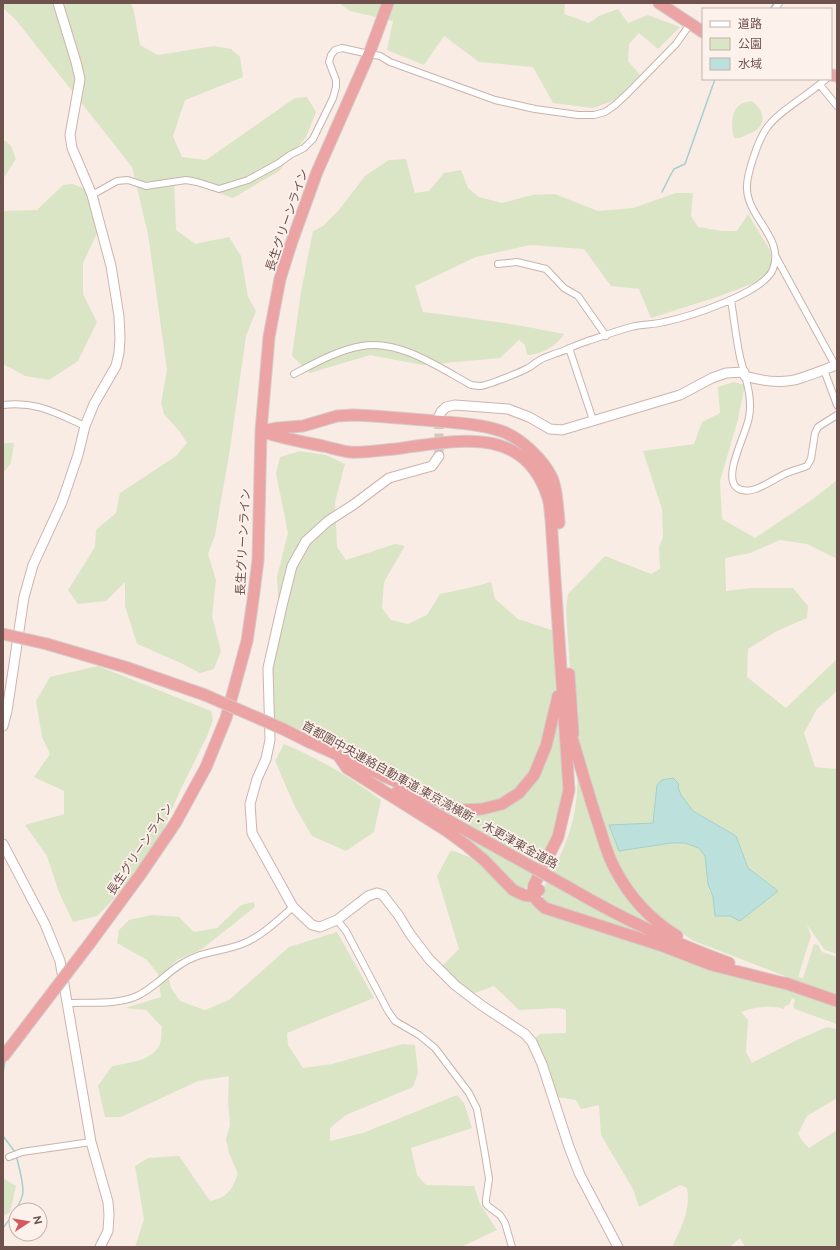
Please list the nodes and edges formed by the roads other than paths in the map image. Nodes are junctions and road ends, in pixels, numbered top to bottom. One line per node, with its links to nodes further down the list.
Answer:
1 (58, 3): 10 (street)
2 (388, 3): 6 (highway, 長生グリーンライン)
3 (659, 3): 4 (highway)
4 (690, 24): 5 (highway); 6 (street)
5 (702, 31)
6 (369, 54): 10 (street); 26 (highway, 長生グリーンライン)
7 (825, 80): 8 (street)
8 (820, 85): 9 (street); 11 (street)
9 (837, 106)
10 (92, 195): 25 (street)
11 (776, 257): 13 (street); 16 (street)
12 (498, 264): 14 (street)
13 (731, 300): 14 (street); 19 (street)
14 (606, 336): 15 (street)
15 (569, 348): 18 (street); 24 (street)
16 (836, 365): 17 (street)
17 (824, 370): 19 (street); 21 (street)
18 (294, 374)
19 (745, 374): 22 (street); 24 (street)
20 (3, 405): 25 (street)
21 (837, 405)
22 (837, 415)
23 (439, 416): 24 (street)
24 (593, 420)
25 (85, 426): 30 (street)
26 (261, 431): 29 (highway); 32 (highway); 42 (highway, 長生グリーンライン, bridge)
27 (439, 456): 36 (street)
28 (3, 634): 31 (highway, 首都圏中央連絡自動車道;東京湾横断・木更津東金道路, bridge)
29 (561, 670): 31 (highway); 35 (highway)
30 (3, 726)
31 (305, 740): 33 (highway, 首都圏中央連絡自動車道;東京湾横断・木更津東金道路)
32 (573, 741): 35 (highway); 38 (highway)
33 (340, 758): 35 (highway); 38 (highway, 首都圏中央連絡自動車道;東京湾横断・木更津東金道路, bridge)
34 (3, 844): 41 (street)
35 (533, 894): 39 (highway)
36 (293, 906): 37 (street); 41 (street)
37 (336, 920): 46 (street); 47 (street)
38 (718, 959): 39 (highway, 首都圏中央連絡自動車道;東京湾横断・木更津東金道路)
39 (791, 985): 40 (highway, 首都圏中央連絡自動車道;東京湾横断・木更津東金道路)
40 (837, 1001)
41 (68, 1003): 43 (street)
42 (3, 1057)
43 (91, 1142): 44 (street); 45 (street)
44 (9, 1157)
45 (100, 1247)
46 (512, 1247)
47 (618, 1247)

